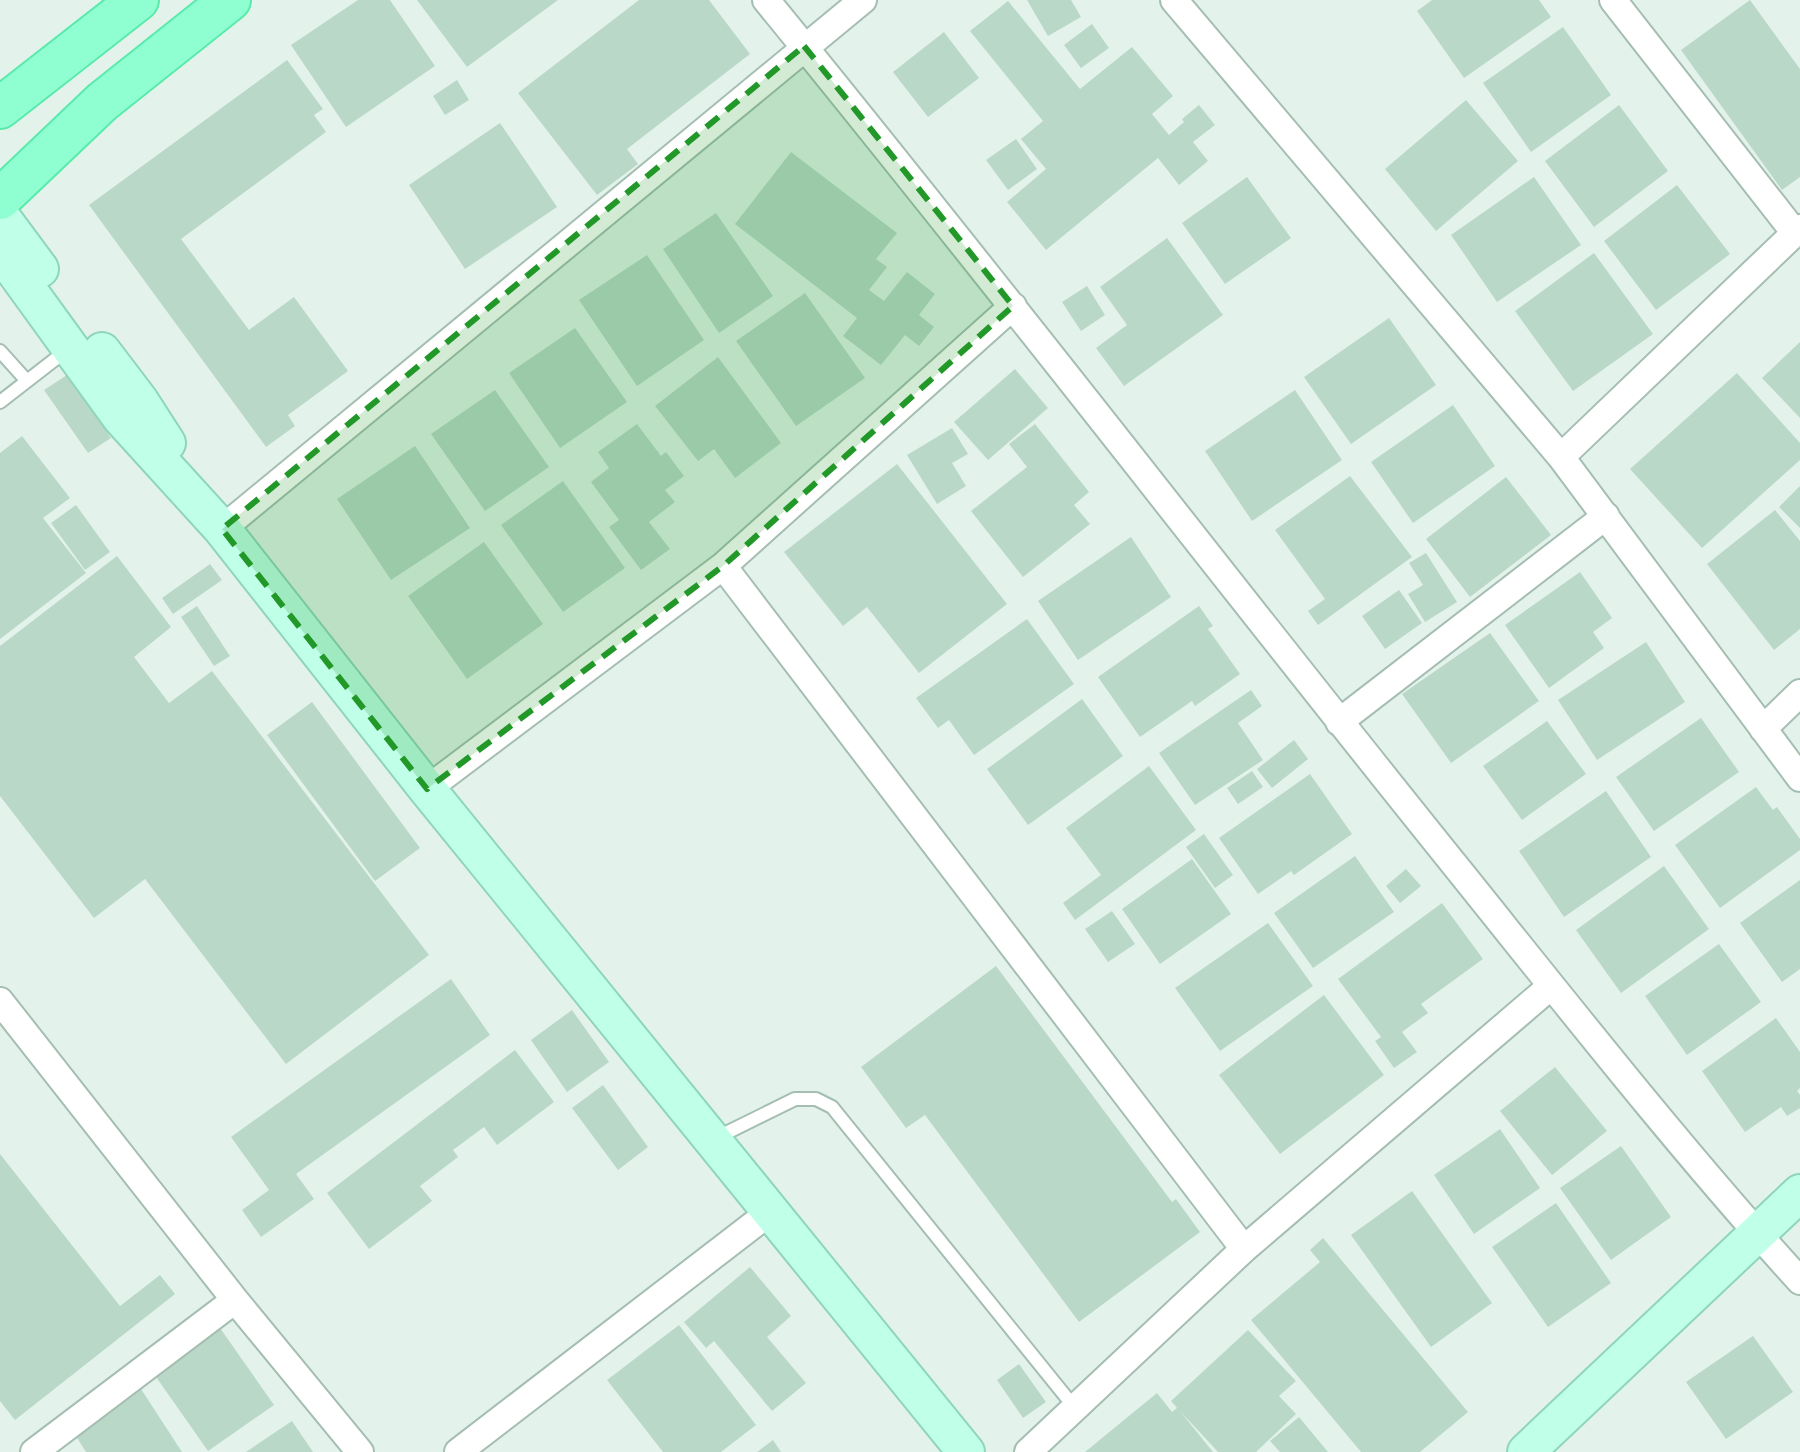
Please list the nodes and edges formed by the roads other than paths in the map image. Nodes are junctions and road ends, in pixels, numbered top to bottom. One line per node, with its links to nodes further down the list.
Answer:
1 (138, 0): 9 (main road)
2 (230, 0): 8 (main road)
3 (766, 0): 7 (street)
4 (863, 0): 7 (street)
5 (1174, 0): 20 (street)
6 (1613, 0): 13 (street)
7 (804, 46): 15 (street); 22 (street)
8 (102, 102): 10 (main road); 11 (main road)
9 (0, 108)
10 (0, 176)
11 (0, 199)
12 (0, 215): 22 (street)
13 (1798, 230): 20 (street)
14 (0, 251): 16 (street)
15 (1013, 306): 23 (street); 25 (street)
16 (70, 348): 18 (lane); 22 (street)
17 (0, 351): 18 (lane)
18 (27, 381): 19 (lane)
19 (0, 402)
20 (1561, 457): 21 (street)
21 (1606, 516): 25 (street); 26 (street)
22 (222, 529): 28 (street)
23 (723, 566): 28 (street); 35 (street)
24 (1800, 693): 26 (street)
25 (1339, 722): 29 (street)
26 (1763, 729): 27 (street)
27 (1800, 778)
28 (427, 789): 31 (street)
29 (1551, 986): 34 (street); 35 (street)
30 (0, 1001): 37 (street)
31 (711, 1140): 33 (street); 38 (lane)
32 (1800, 1193): 34 (street)
33 (770, 1212): 41 (street); 42 (street)
34 (1757, 1233): 36 (street); 44 (street)
35 (1244, 1249): 38 (street)
36 (1800, 1281)
37 (235, 1300): 39 (street); 40 (street)
38 (1075, 1408): 43 (street)
39 (34, 1452)
40 (360, 1452)
41 (458, 1452)
42 (966, 1452)
43 (1028, 1452)
44 (1526, 1452)

